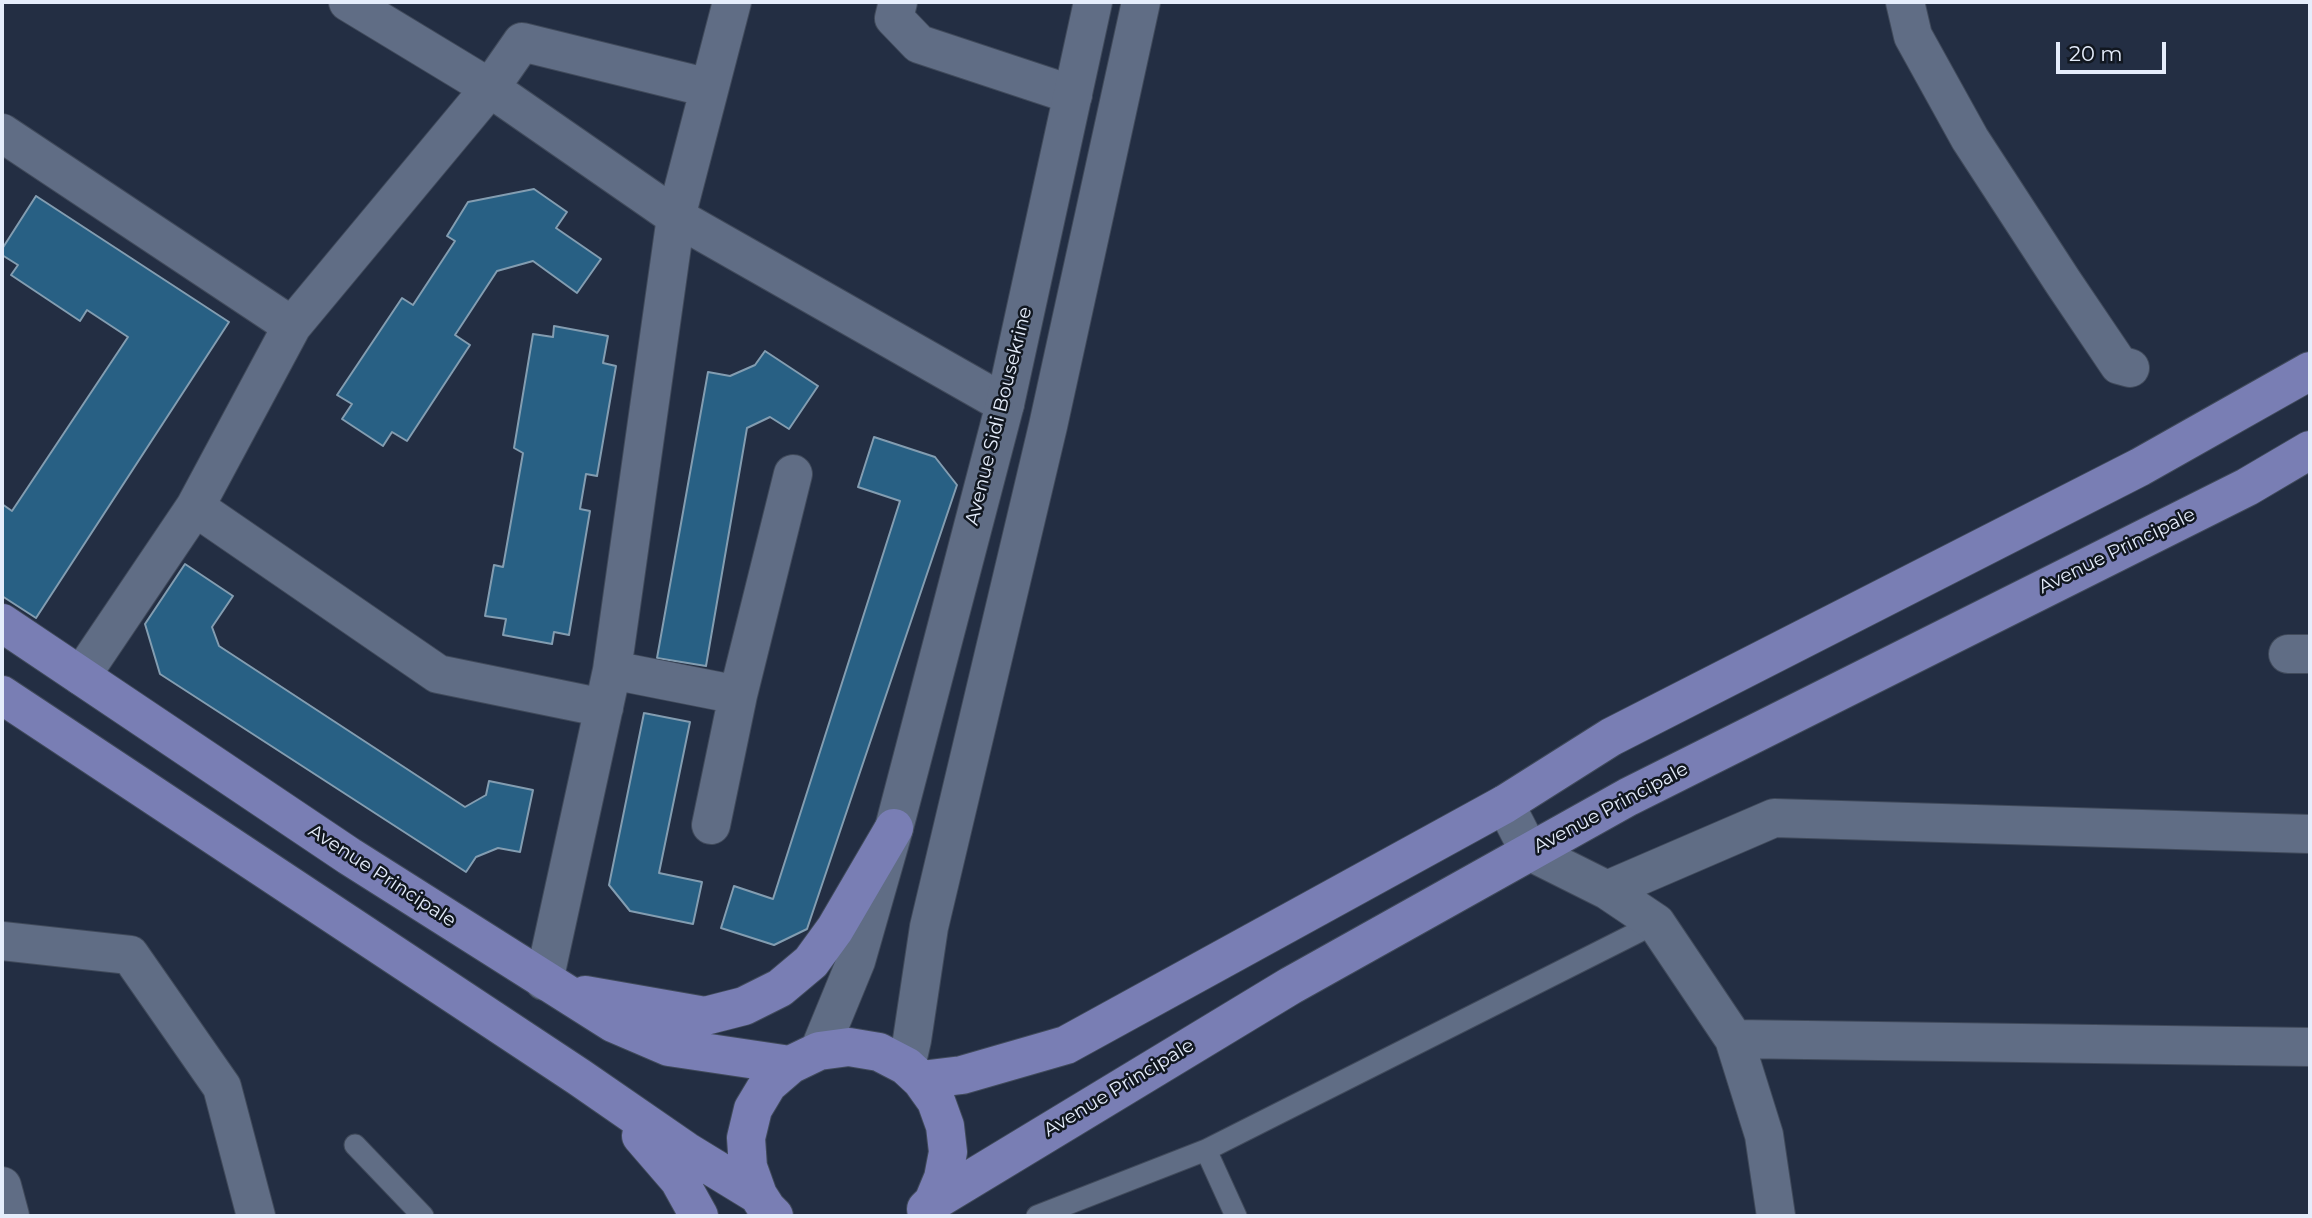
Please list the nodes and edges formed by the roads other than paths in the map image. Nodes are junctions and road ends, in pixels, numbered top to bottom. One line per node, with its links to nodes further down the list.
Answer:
1 (348, 2): 7 (street)
2 (732, 2): 8 (street)
3 (898, 2): 9 (street)
4 (1093, 2): 9 (street, Avenue Sidi Bousekrine)
5 (1141, 2): 37 (street)
6 (1905, 2): 13 (street)
7 (489, 88): 8 (street); 11 (street); 12 (street)
8 (709, 88): 11 (street)
9 (1073, 95): 15 (street, Avenue Sidi Bousekrine)
10 (2, 133): 12 (street)
11 (676, 217): 15 (street); 20 (street)
12 (292, 326): 18 (street)
13 (2130, 368)
14 (2310, 371): 25 (main road)
15 (1004, 404): 27 (street, Avenue Sidi Bousekrine)
16 (2310, 450): 29 (main road, Avenue Principale)
17 (793, 474): 23 (street)
18 (195, 507): 21 (street); 24 (street)
19 (2, 623): 21 (main road, Avenue Principale)
20 (612, 670): 23 (street); 24 (street)
21 (81, 676): 33 (main road, Avenue Principale)
22 (2, 695): 38 (main road)
23 (738, 695): 26 (street)
24 (604, 708): 33 (street)
25 (1505, 804): 29 (street); 37 (main road)
26 (710, 825)
27 (894, 828): 33 (main road); 36 (street)
28 (2310, 834): 30 (street)
29 (1529, 851): 30 (street); 43 (main road, Avenue Principale)
30 (1607, 890): 31 (street)
31 (1656, 923): 34 (street); 40 (lane)
32 (2, 941): 45 (street)
33 (553, 986): 36 (main road, Avenue Principale)
34 (1734, 1039): 35 (street); 50 (street)
35 (2310, 1047)
36 (805, 1058): 37 (main road, Avenue Principale); 42 (main road)
37 (913, 1073): 43 (main road)
38 (605, 1095): 42 (main road); 47 (main road)
39 (355, 1145): 46 (lane)
40 (1206, 1150): 48 (lane); 49 (lane)
41 (2, 1186): 44 (street)
42 (766, 1209)
43 (926, 1209)
44 (9, 1216)
45 (256, 1216)
46 (423, 1216)
47 (699, 1216)
48 (1037, 1216)
49 (1236, 1216)
50 (1776, 1216)

